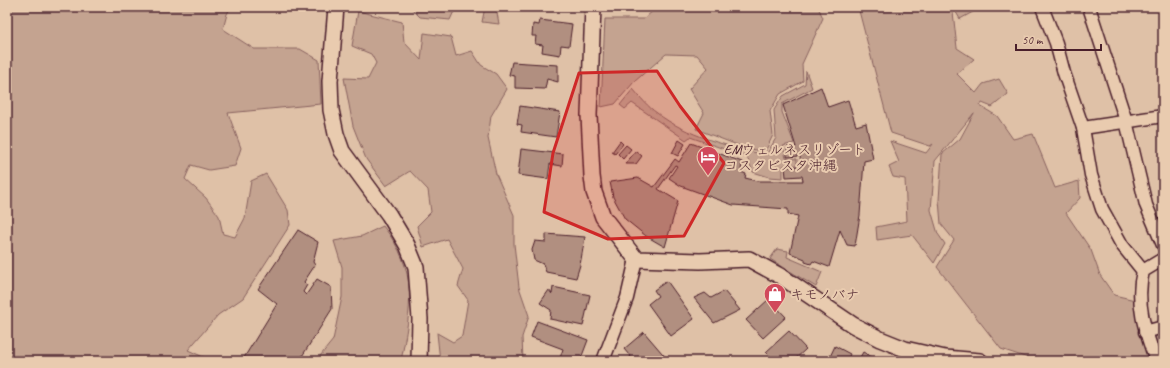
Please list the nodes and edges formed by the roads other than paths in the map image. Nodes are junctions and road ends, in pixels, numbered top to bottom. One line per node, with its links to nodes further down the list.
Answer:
1 (336, 7): 14 (street)
2 (593, 7): 9 (street)
3 (1042, 7): 7 (street)
4 (1088, 7): 6 (street)
5 (1163, 116): 6 (street)
6 (1126, 121): 7 (street); 8 (street)
7 (1082, 128): 11 (street)
8 (1163, 245)
9 (636, 259): 15 (street); 16 (street)
10 (1163, 259): 11 (street)
11 (1143, 272): 13 (street)
12 (1163, 327): 13 (street)
13 (1145, 332): 17 (street)
14 (419, 361)
15 (603, 361)
16 (980, 361)
17 (1156, 361)

